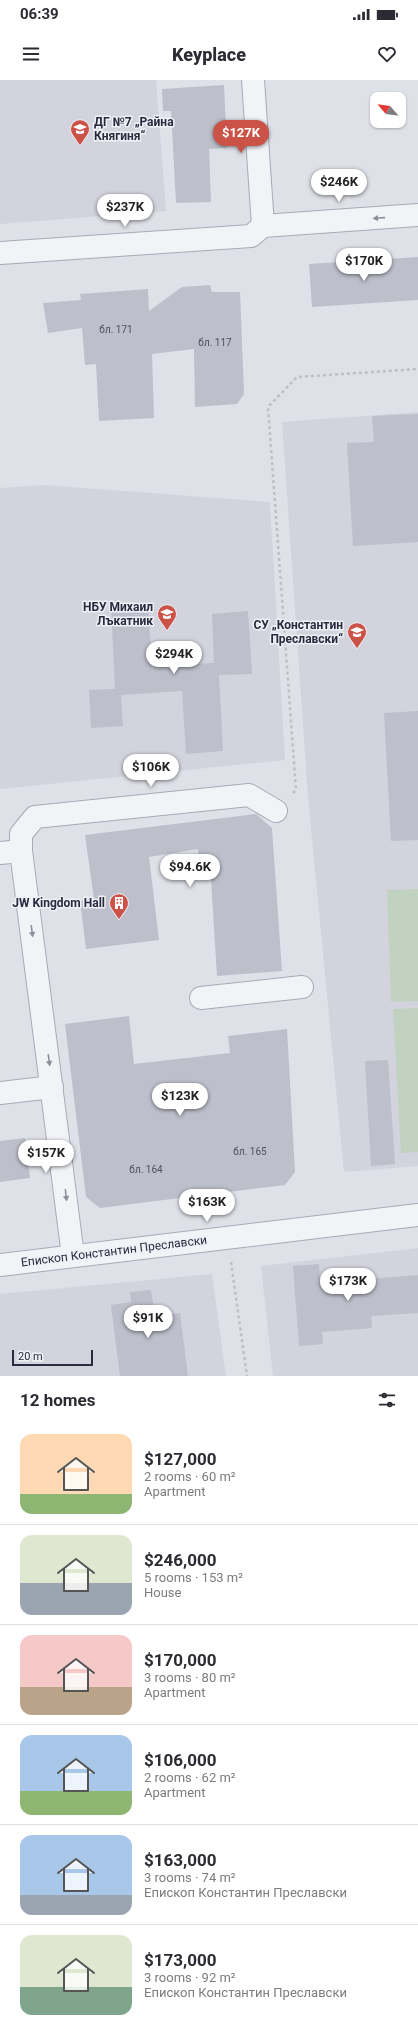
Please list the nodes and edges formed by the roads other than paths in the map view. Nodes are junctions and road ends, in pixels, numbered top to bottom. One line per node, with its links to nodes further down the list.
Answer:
1 (253, 80): 3 (street)
2 (418, 215): 3 (street, one-way to 3)
3 (263, 226): 4 (street)
4 (0, 253)
5 (276, 811): 6 (street)
6 (10, 852): 9 (street, one-way to 9)
7 (302, 987): 8 (street)
8 (201, 998)
9 (52, 1087): 10 (street); 12 (street, one-way to 12)
10 (0, 1093)
11 (418, 1215): 12 (street, Епископ Константин Преславски)
12 (73, 1256): 13 (street, Епископ Константин Преславски)
13 (0, 1265)

